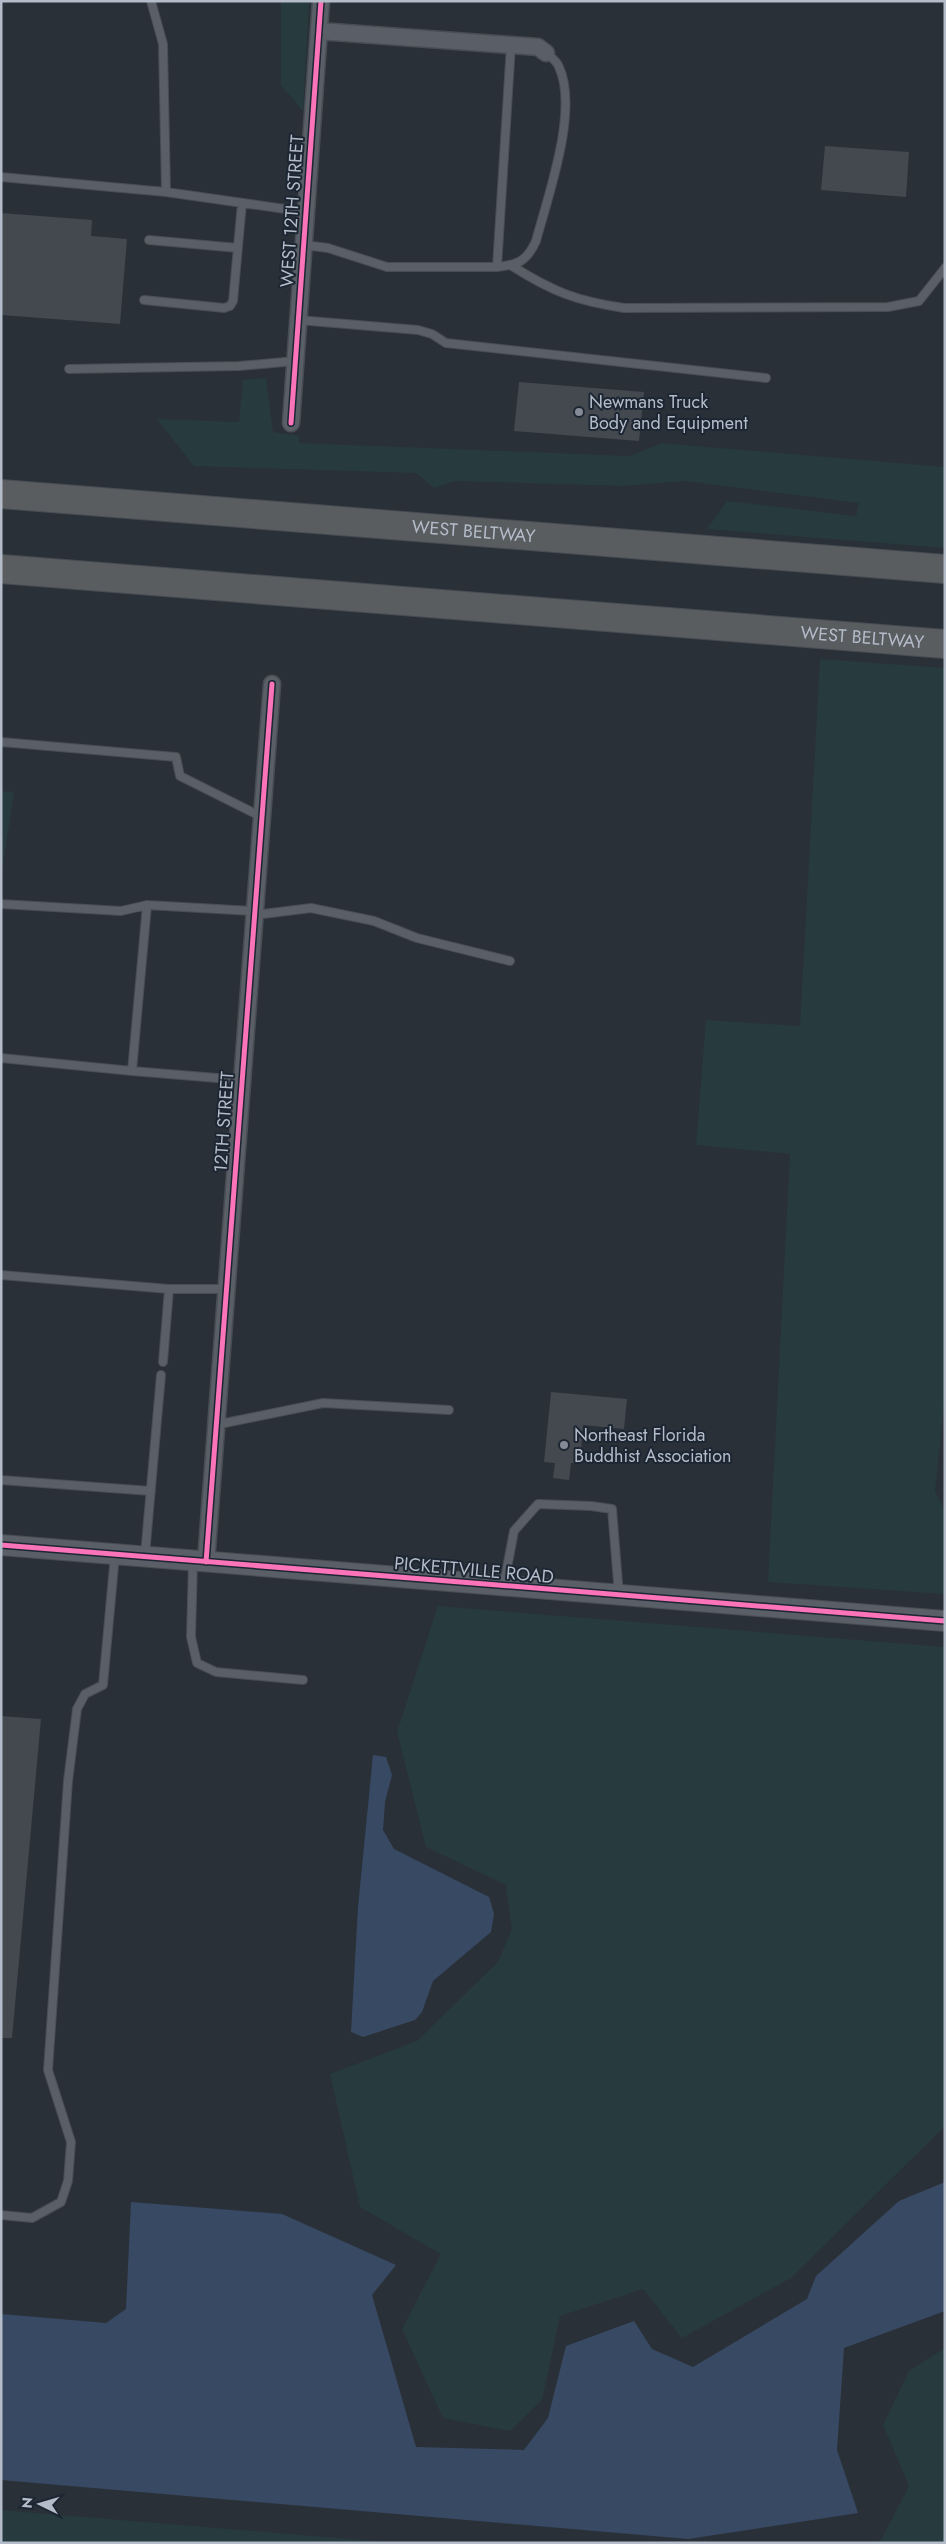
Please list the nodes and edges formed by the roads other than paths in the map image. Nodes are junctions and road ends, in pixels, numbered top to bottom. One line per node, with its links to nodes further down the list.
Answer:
1 (151, 1): 7 (lane)
2 (321, 1): 3 (street, WEST 12TH STREET)
3 (319, 31): 4 (street); 9 (street, WEST 12TH STREET)
4 (511, 45): 5 (street); 14 (lane)
5 (546, 52): 13 (lane)
6 (1, 177): 7 (lane)
7 (166, 192): 8 (lane)
8 (242, 203): 9 (lane); 12 (lane)
9 (306, 212): 11 (street, WEST 12TH STREET)
10 (149, 240): 12 (lane)
11 (304, 245): 14 (lane); 17 (street, WEST 12TH STREET)
12 (238, 248): 16 (lane)
13 (512, 266): 14 (lane); 15 (lane)
14 (496, 267)
15 (945, 268)
16 (144, 300)
17 (298, 320): 18 (street, WEST 12TH STREET); 20 (lane)
18 (295, 362): 19 (lane); 21 (street, WEST 12TH STREET)
19 (69, 369)
20 (766, 378)
21 (291, 423)
22 (1, 494): 24 (highway, WEST BELTWAY)
23 (1, 569): 25 (highway, WEST BELTWAY)
24 (945, 570)
25 (945, 644)
26 (272, 684): 28 (street, 12TH STREET)
27 (1, 742): 28 (lane)
28 (260, 816): 31 (street, 12TH STREET)
29 (1, 904): 30 (lane)
30 (147, 905): 31 (lane); 34 (lane)
31 (253, 913): 32 (lane); 35 (street, 12TH STREET)
32 (510, 961)
33 (1, 1058): 34 (lane)
34 (132, 1071): 35 (lane)
35 (241, 1080): 38 (street, 12TH STREET)
36 (1, 1275): 37 (lane)
37 (169, 1289): 38 (lane); 39 (lane)
38 (225, 1289): 42 (street, 12TH STREET)
39 (163, 1362)
40 (161, 1375): 44 (lane)
41 (449, 1410): 42 (lane)
42 (215, 1425): 48 (street, 12TH STREET)
43 (1, 1480): 44 (lane)
44 (151, 1491): 47 (lane)
45 (1, 1545): 46 (street, PICKETTVILLE ROAD)
46 (115, 1555): 47 (street, PICKETTVILLE ROAD); 53 (lane)
47 (144, 1557): 48 (street, PICKETTVILLE ROAD)
48 (199, 1562): 49 (street, PICKETTVILLE ROAD); 52 (lane)
49 (504, 1586): 50 (street, PICKETTVILLE ROAD); 50 (lane)
50 (620, 1595): 51 (street, PICKETTVILLE ROAD)
51 (945, 1621)
52 (303, 1680)
53 (1, 2216)

